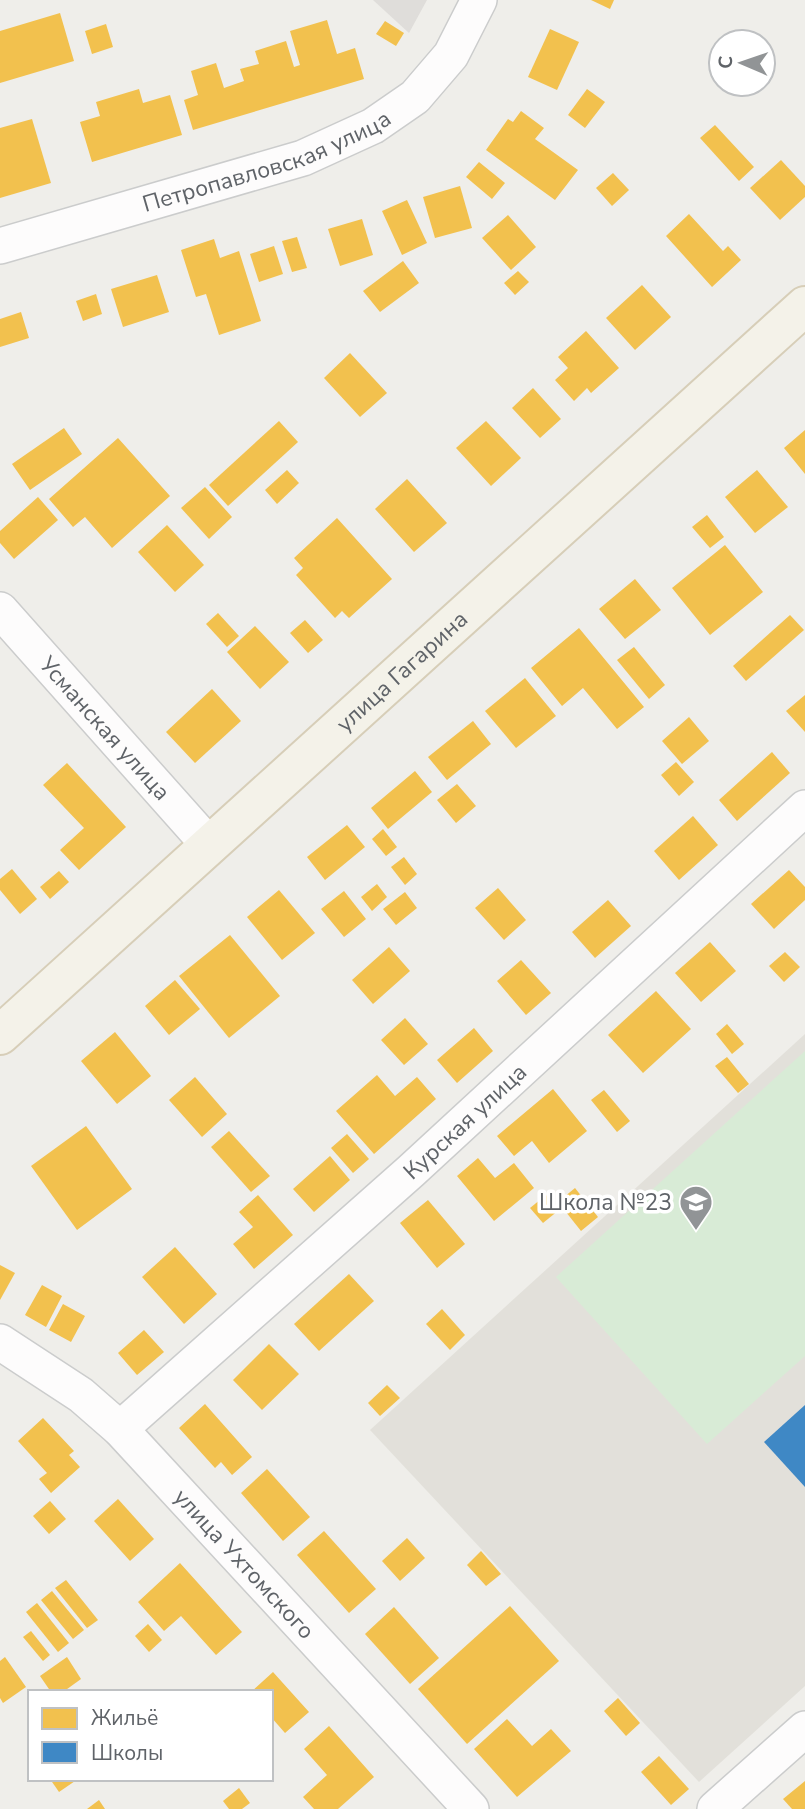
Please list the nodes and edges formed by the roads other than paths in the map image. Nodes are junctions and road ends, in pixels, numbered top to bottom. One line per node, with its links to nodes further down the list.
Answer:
1 (479, 0): 2 (street, Петропавловская улица)
2 (0, 246)
3 (805, 306): 6 (main road, улица Гагарина)
4 (0, 610): 6 (street, Усманская улица)
5 (805, 808): 9 (street, Курская улица)
6 (210, 846): 7 (main road, улица Гагарина)
7 (0, 1035)
8 (0, 1342): 9 (street, улица Ухтомского)
9 (120, 1429): 11 (street, улица Ухтомского)
10 (805, 1729): 12 (street)
11 (471, 1809)
12 (715, 1809)

